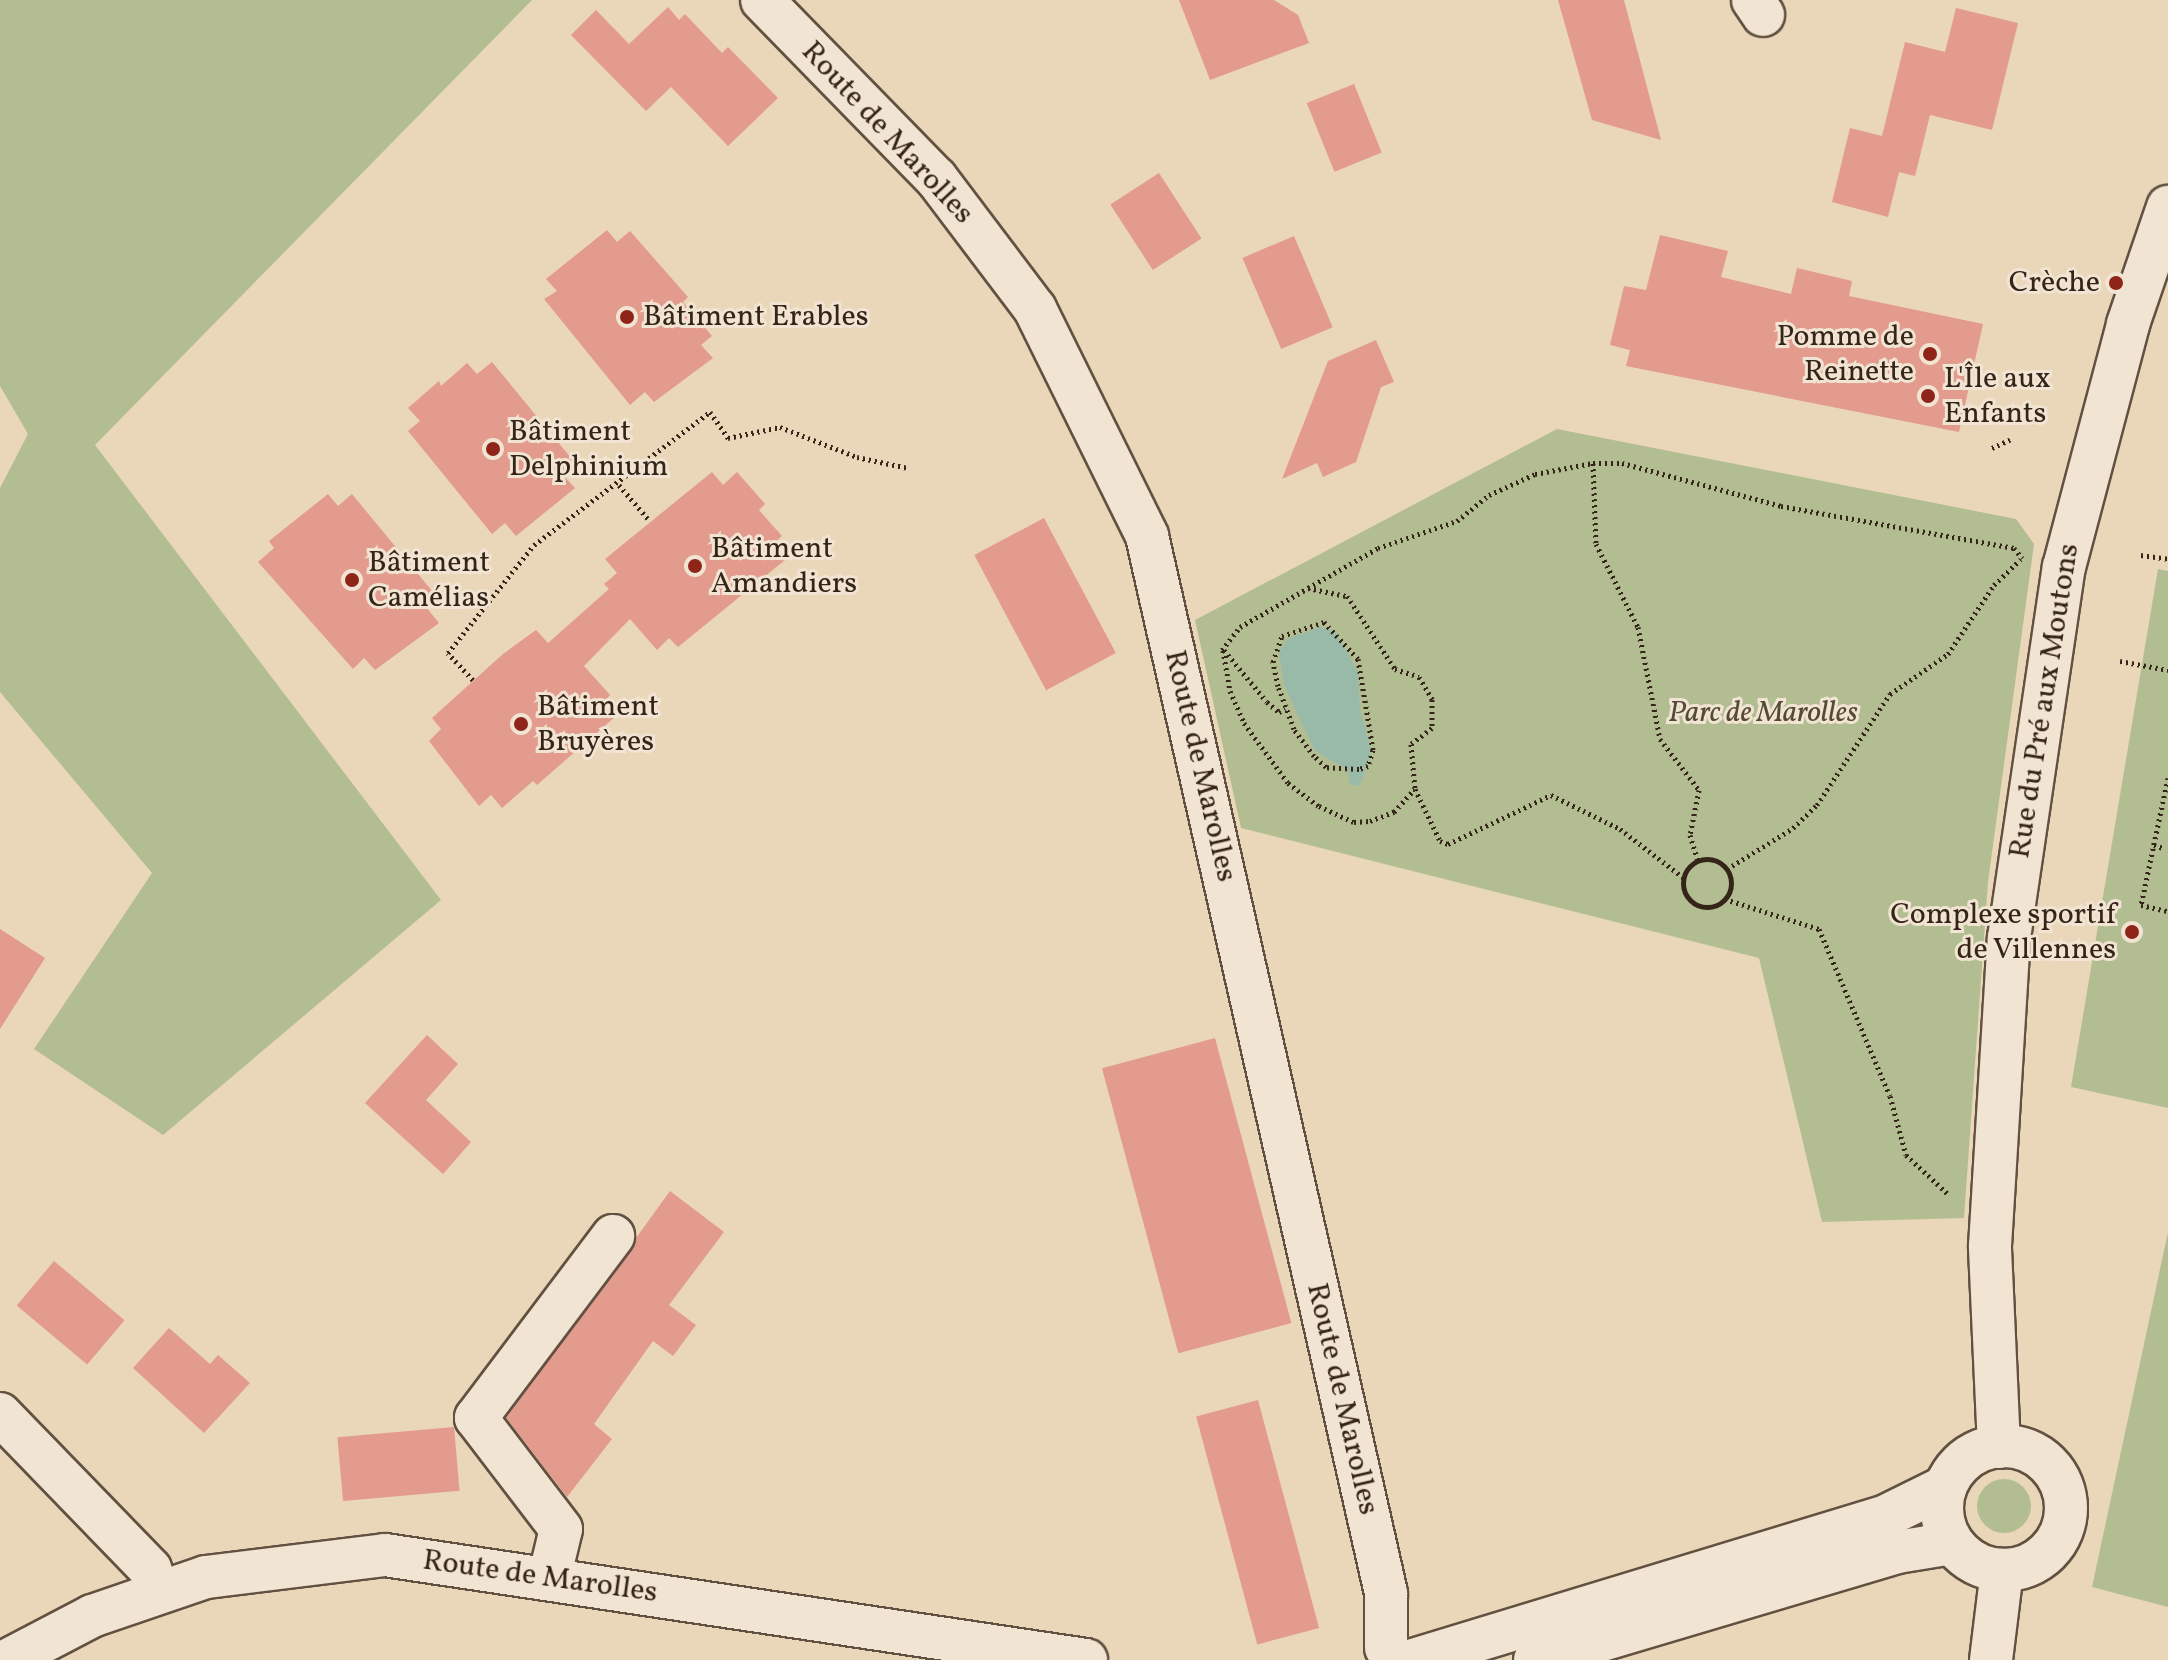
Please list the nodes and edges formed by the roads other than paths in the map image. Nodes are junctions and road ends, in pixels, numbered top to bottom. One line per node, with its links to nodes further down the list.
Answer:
1 (762, 0): 11 (street, Route de Marolles)
2 (2168, 207): 5 (street, Rue du Pré aux Moutons)
3 (613, 1236): 9 (street)
4 (0, 1414): 10 (street)
5 (1999, 1447): 6 (street); 8 (street)
6 (1945, 1487): 7 (street); 11 (street)
7 (1952, 1543): 8 (street); 14 (street)
8 (2002, 1570): 15 (street)
9 (549, 1579): 10 (street, Route de Marolles); 13 (street, Route de Marolles)
10 (158, 1590): 12 (street, Route de Marolles)
11 (1395, 1657)
12 (8, 1660)
13 (1086, 1660)
14 (1535, 1660)
15 (1991, 1660)

